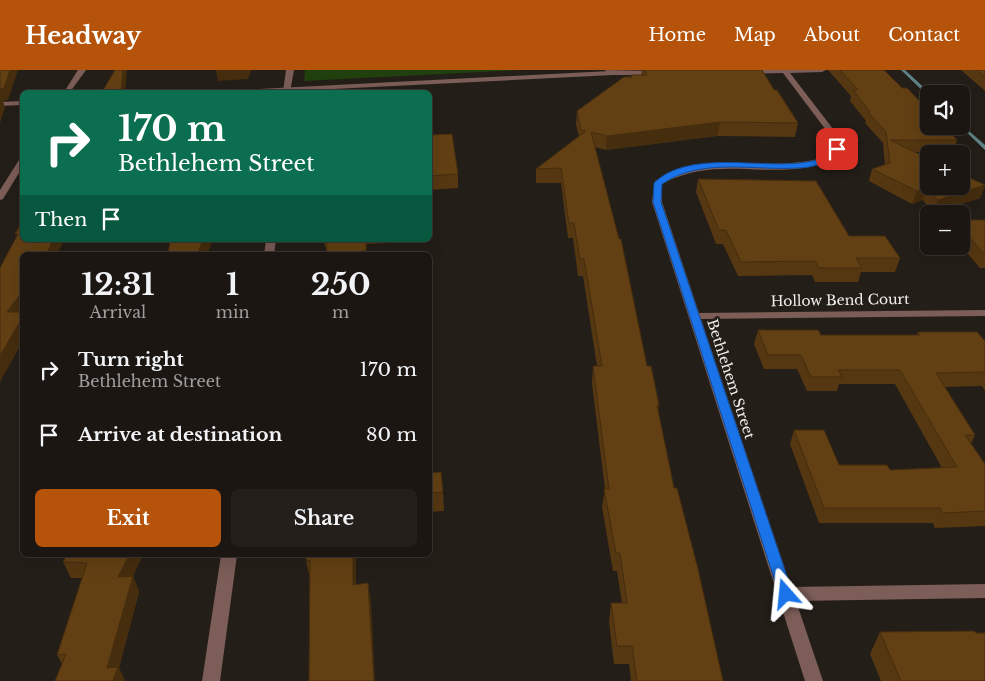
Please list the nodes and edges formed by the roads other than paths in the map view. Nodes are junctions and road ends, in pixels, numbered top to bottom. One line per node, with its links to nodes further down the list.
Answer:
1 (82, 70): 8 (street)
2 (290, 70): 9 (street)
3 (822, 70): 7 (street)
4 (609, 71): 5 (street); 10 (street)
5 (668, 72)
6 (737, 72): 7 (street)
7 (786, 72): 16 (street, Bethlehem Street)
8 (68, 90)
9 (287, 90)
10 (303, 90)
11 (20, 103): 12 (street)
12 (0, 104)
13 (20, 165): 14 (street)
14 (0, 197)
15 (985, 313): 16 (street, Hollow Bend Court)
16 (695, 316): 19 (street, Bethlehem Street)
17 (229, 557): 20 (street)
18 (985, 591): 19 (street)
19 (786, 594): 21 (street, Bethlehem Street)
20 (211, 681)
21 (814, 681)

